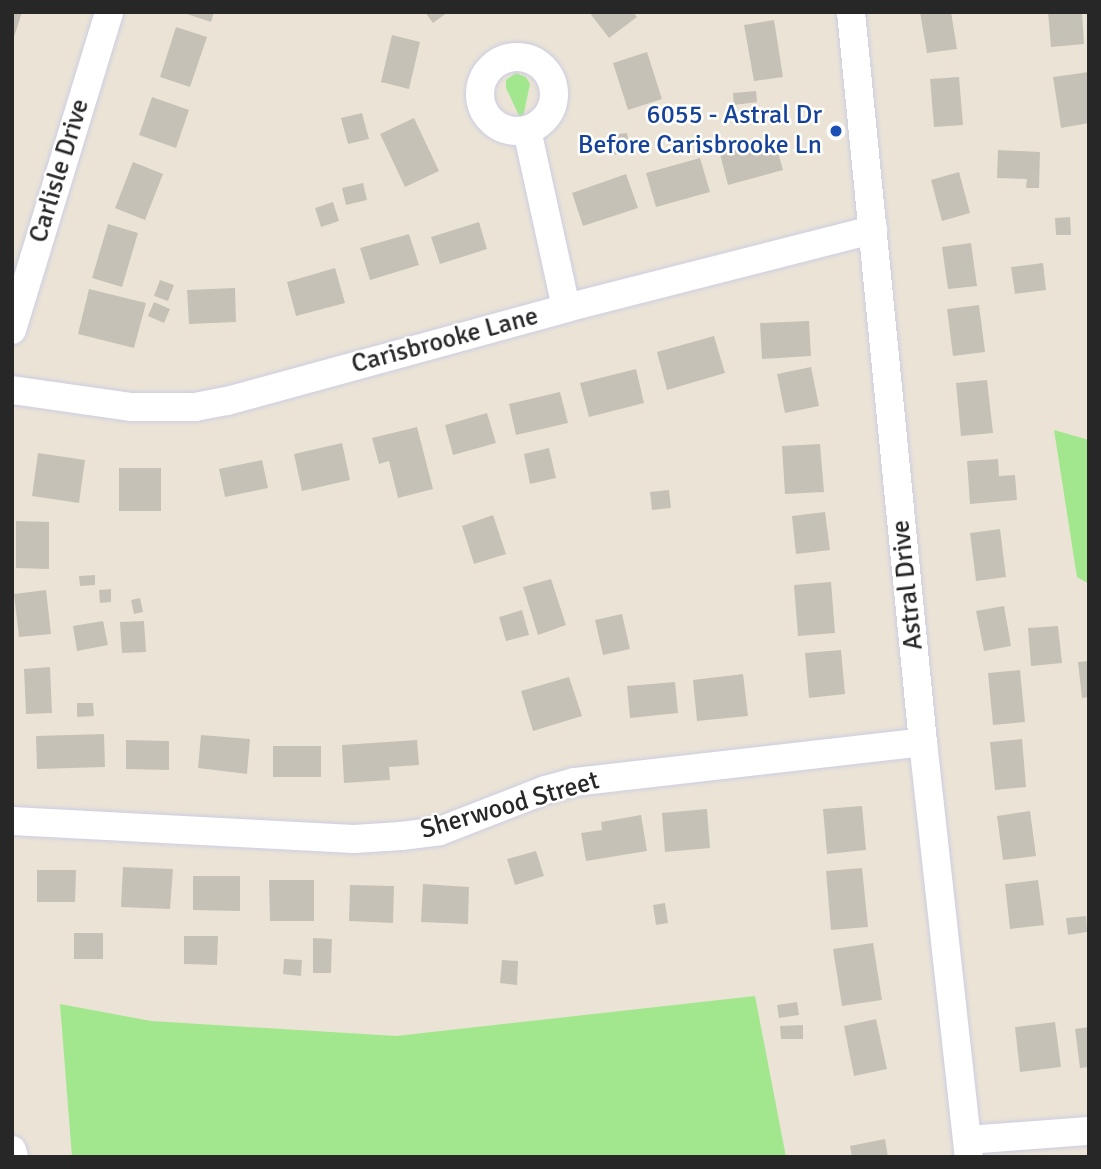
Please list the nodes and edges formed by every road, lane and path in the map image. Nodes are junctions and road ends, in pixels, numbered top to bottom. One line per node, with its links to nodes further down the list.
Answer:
1 (108, 12): 6 (street, Carlisle Drive)
2 (851, 12): 4 (street, Astral Drive)
3 (527, 130): 5 (street)
4 (873, 230): 5 (street, Carisbrooke Lane); 8 (street, Astral Drive)
5 (566, 308): 7 (street, Carisbrooke Lane)
6 (12, 330)
7 (12, 390)
8 (923, 742): 9 (street, Sherwood Street); 11 (street, Astral Drive)
9 (12, 821)
10 (1089, 1131): 11 (street)
11 (969, 1149)
12 (12, 1150): 13 (street)
13 (15, 1157)

